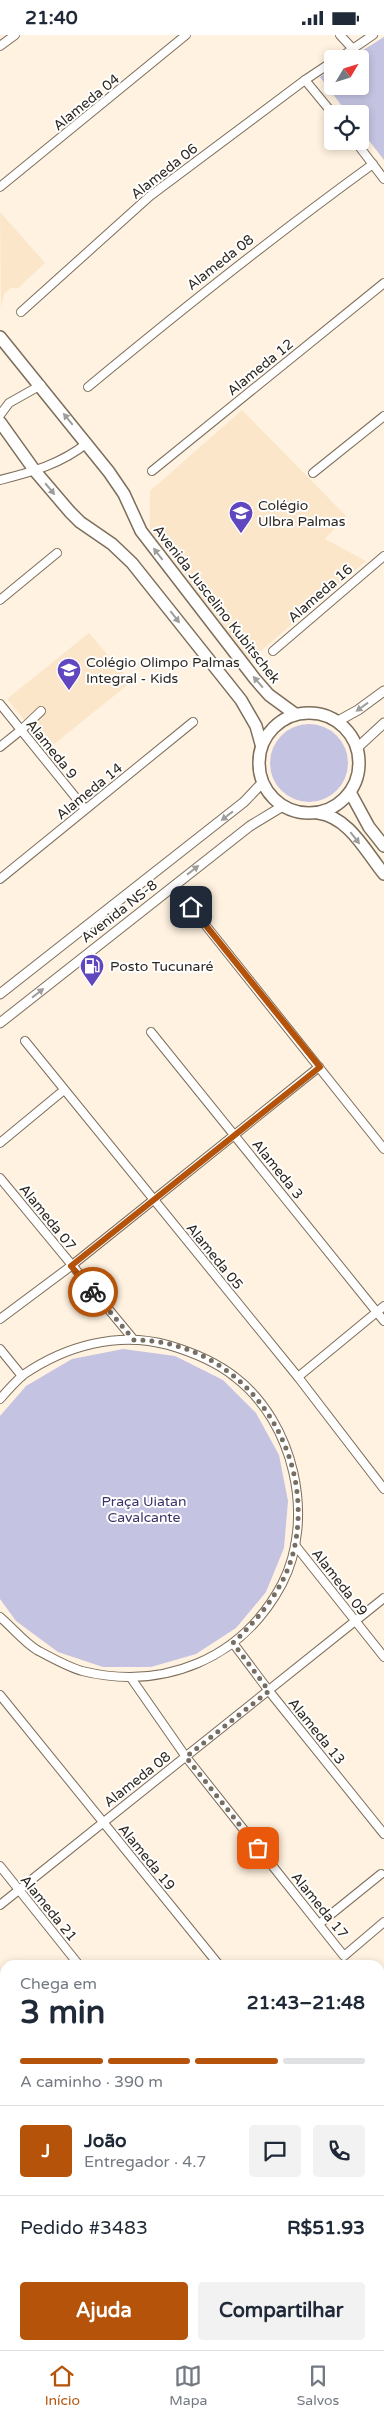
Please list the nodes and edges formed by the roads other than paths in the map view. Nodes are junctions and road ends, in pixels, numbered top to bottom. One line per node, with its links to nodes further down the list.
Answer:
1 (15, 35): 5 (street)
2 (186, 35): 13 (street, Alameda 04)
3 (340, 35): 6 (street)
4 (373, 35): 6 (street)
5 (0, 46)
6 (353, 49)
7 (324, 67): 8 (street, Alameda 06)
8 (305, 79): 9 (street); 15 (street, Alameda 06)
9 (326, 105)
10 (362, 150): 11 (street)
11 (373, 164): 12 (street); 18 (street, Alameda 08)
12 (384, 179)
13 (0, 187)
14 (384, 283): 24 (street, Alameda 12)
15 (21, 312)
16 (0, 337): 17 (main road, Avenida Juscelino Kubitschek)
17 (41, 385): 19 (street); 22 (main road, Avenida Juscelino Kubitschek, one-way to 17)
18 (88, 387)
19 (0, 415)
20 (384, 416): 25 (street)
21 (0, 422): 23 (main road)
22 (88, 443): 23 (street); 34 (main road, Avenida Juscelino Kubitschek, one-way to 22)
23 (36, 471): 26 (street); 39 (main road, one-way to 39)
24 (152, 471)
25 (313, 473)
26 (0, 480)
27 (57, 553): 29 (street)
28 (384, 556): 30 (street, Alameda 16)
29 (0, 600)
30 (274, 651)
31 (384, 691): 35 (street, one-way to 35)
32 (0, 704): 38 (street, Alameda 9)
33 (40, 711): 38 (street)
34 (295, 714): 35 (main road); 39 (main road)
35 (338, 721): 41 (main road)
36 (193, 722): 45 (street, Alameda 14)
37 (384, 723): 41 (street)
38 (21, 730): 40 (street); 45 (street, Alameda 9)
39 (261, 744): 42 (main road)
40 (0, 747)
41 (357, 748): 43 (main road)
42 (262, 783): 44 (main road); 51 (street, Avenida NS-8, one-way to 51)
43 (350, 792): 46 (main road); 47 (main road)
44 (283, 806): 46 (main road); 52 (street, Avenida NS-8, one-way to 44)
45 (85, 809): 49 (street, Alameda 14)
46 (318, 813): 48 (main road, one-way to 48)
47 (384, 846)
48 (384, 874)
49 (0, 879)
50 (191, 907): 55 (street)
51 (0, 994)
52 (0, 1023)
53 (151, 1032): 57 (street, Alameda 3)
54 (25, 1041): 56 (street, Alameda 05)
55 (320, 1067): 57 (street); 59 (street)
56 (64, 1090): 58 (street); 61 (street, Alameda 05)
57 (235, 1135): 61 (street); 64 (street, Alameda 3)
58 (0, 1143)
59 (384, 1149)
60 (0, 1178): 62 (street, Alameda 07)
61 (153, 1201): 62 (street); 70 (street, Alameda 05)
62 (71, 1266): 65 (street); 67 (street, Alameda 07)
63 (384, 1306): 64 (street)
64 (376, 1312): 66 (street, Alameda 3); 70 (street)
65 (0, 1319)
66 (384, 1321)
67 (134, 1340): 69 (street); 73 (street)
68 (0, 1349): 69 (street)
69 (22, 1376): 71 (street)
70 (298, 1377): 72 (street, Alameda 05)
71 (0, 1399)
72 (384, 1489)
73 (295, 1545): 76 (street, Alameda 09); 77 (street)
74 (384, 1598): 76 (street, Alameda 08)
75 (0, 1617): 79 (street)
76 (355, 1621): 78 (street, Alameda 09); 80 (street, Alameda 08)
77 (233, 1643): 79 (street); 80 (street, Alameda 13)
78 (384, 1657)
79 (131, 1678): 82 (street, Alameda 17)
80 (269, 1691): 82 (street, Alameda 08); 84 (street, Alameda 13)
81 (0, 1695): 83 (street, Alameda 19)
82 (186, 1757): 83 (street, Alameda 08); 90 (street, Alameda 17)
83 (102, 1822): 87 (street, Alameda 08); 92 (street, Alameda 19)
84 (384, 1834)
85 (0, 1866): 87 (street, Alameda 21)
86 (381, 1875): 90 (street)
87 (19, 1890): 88 (street, Alameda 08); 91 (street, Alameda 21)
88 (0, 1905)
89 (384, 1922): 90 (street, Alameda 17)
90 (319, 1924)
91 (75, 1960)
92 (215, 1960)

